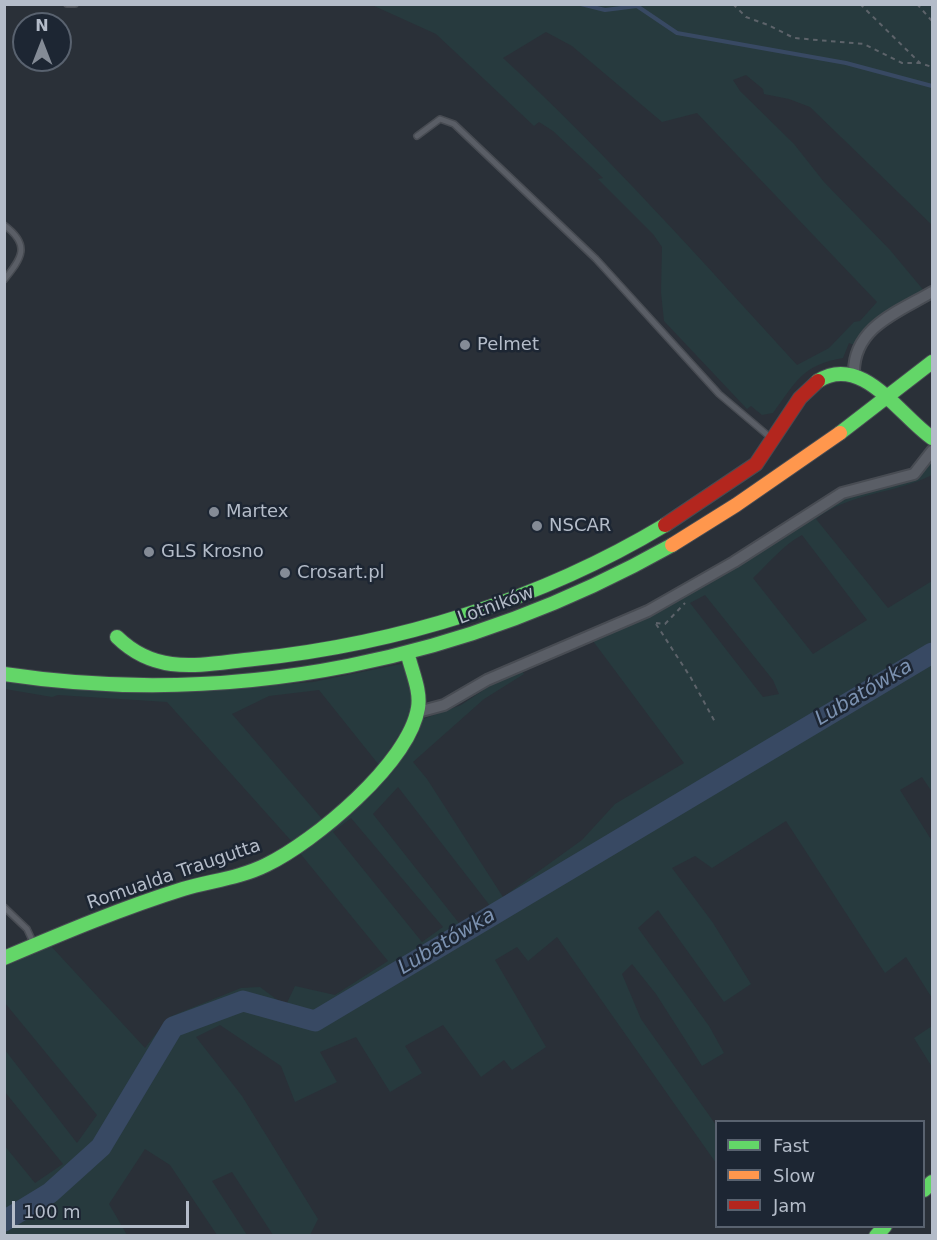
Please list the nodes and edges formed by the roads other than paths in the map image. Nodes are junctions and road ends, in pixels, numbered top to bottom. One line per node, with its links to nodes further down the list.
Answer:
1 (67, 4): 2 (lane)
2 (75, 4)
3 (417, 136): 11 (lane)
4 (4, 225): 5 (lane)
5 (4, 280)
6 (933, 292): 8 (street)
7 (933, 362): 9 (street, Lotników)
8 (854, 372): 9 (street); 11 (street)
9 (884, 398): 10 (street); 14 (street, Lotników)
10 (933, 438)
11 (772, 439): 13 (street)
12 (933, 451): 16 (street)
13 (117, 637)
14 (408, 655): 15 (street, Lotników); 16 (street)
15 (4, 674)
16 (418, 712): 18 (street, Romualda Traugutta)
17 (4, 907): 18 (lane)
18 (35, 945): 19 (street, Romualda Traugutta)
19 (4, 958)

